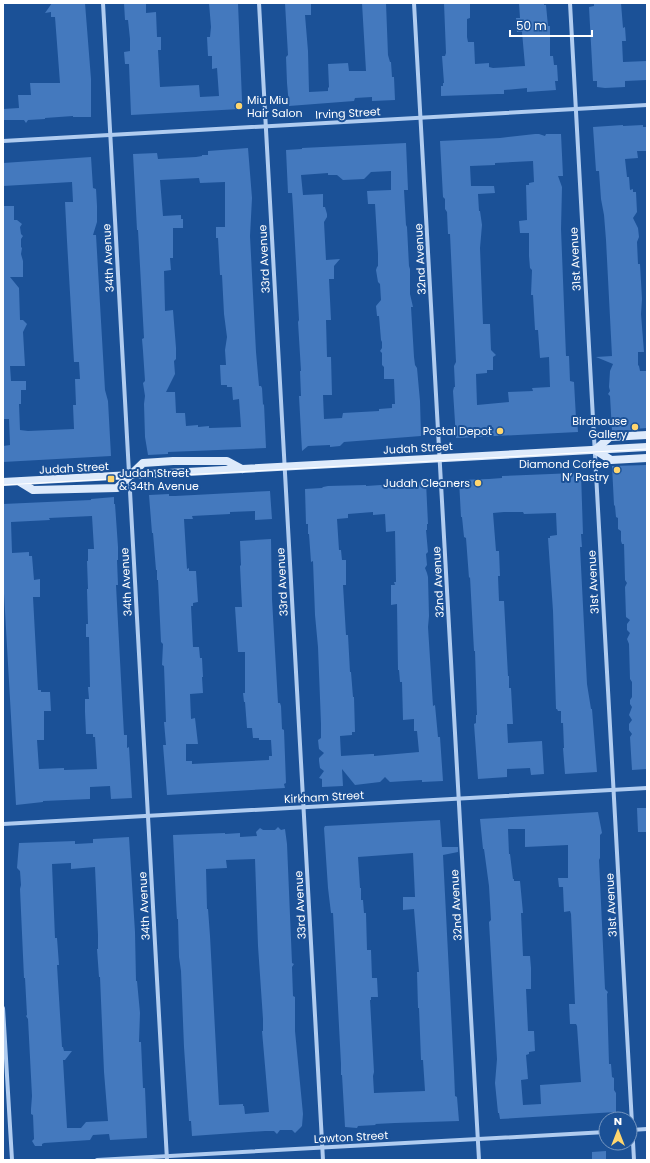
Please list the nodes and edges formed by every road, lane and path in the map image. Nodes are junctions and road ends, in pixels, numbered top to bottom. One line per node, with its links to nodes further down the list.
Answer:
1 (103, 3): 9 (street, 34th Avenue)
2 (259, 3): 8 (street, 33rd Avenue)
3 (414, 3): 7 (street, 32nd Avenue)
4 (570, 3): 6 (street, 31st Avenue)
5 (647, 105): 6 (street, Irving Street)
6 (576, 109): 7 (street, Irving Street); 13 (street, 31st Avenue)
7 (421, 118): 8 (street, Irving Street); 14 (street, 32nd Avenue)
8 (266, 126): 9 (street, Irving Street); 16 (street, 33rd Avenue)
9 (111, 135): 10 (street, Irving Street); 18 (street, 34th Avenue)
10 (3, 141)
11 (647, 435): 13 (street)
12 (647, 446): 13 (street, Judah Street)
13 (595, 450): 14 (street, Judah Street); 15 (street); 22 (street, 31st Avenue)
14 (440, 458): 16 (street, Judah Street); 23 (street, 32nd Avenue)
15 (647, 458)
16 (285, 467): 17 (street, Judah Street); 24 (street, 33rd Avenue)
17 (242, 469): 18 (street, Judah Street); 18 (street, Judah Street)
18 (129, 476): 20 (street, Judah Street); 20 (street, Judah Street); 25 (street, 34th Avenue)
19 (3, 482): 20 (street, Judah Street)
20 (20, 482)
21 (647, 788): 22 (street, Kirkham Street)
22 (614, 790): 23 (street, Kirkham Street); 28 (street, 31st Avenue)
23 (459, 798): 24 (street, Kirkham Street); 30 (street, 32nd Avenue)
24 (304, 807): 25 (street, Kirkham Street); 31 (street, 33rd Avenue)
25 (148, 816): 26 (street, Kirkham Street); 32 (street, 34th Avenue)
26 (3, 824)
27 (3, 1008): 33 (street)
28 (630, 1111)
29 (598, 1132): 30 (street, Lawton Street)
30 (478, 1139): 31 (street, Lawton Street); 36 (street, 32nd Avenue)
31 (322, 1147): 32 (street, Lawton Street); 35 (street, 33rd Avenue)
32 (167, 1158): 34 (street, Lawton Street)
33 (12, 1160)
34 (97, 1160)
35 (323, 1160)
36 (479, 1160)

